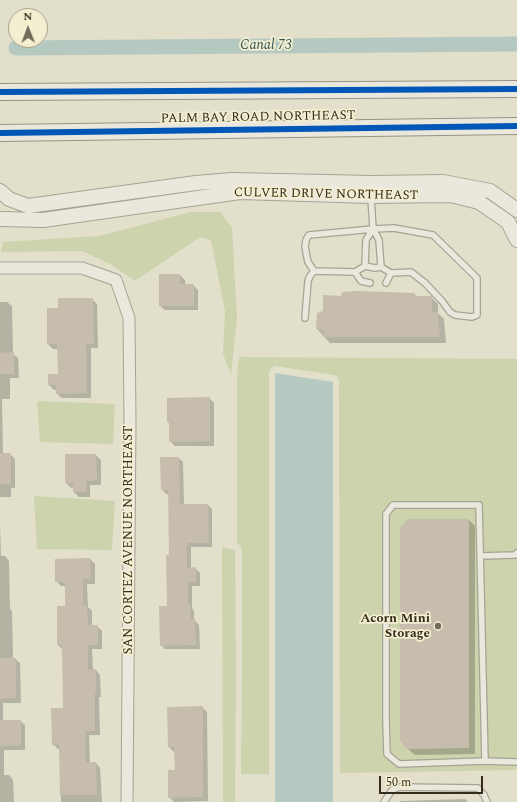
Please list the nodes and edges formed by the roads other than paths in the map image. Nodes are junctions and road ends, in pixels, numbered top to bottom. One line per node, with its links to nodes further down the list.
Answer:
1 (517, 89): 2 (main road, PALM BAY ROAD NORTHEAST)
2 (0, 92)
3 (517, 126): 4 (main road, PALM BAY ROAD NORTHEAST)
4 (0, 133)
5 (371, 189): 6 (street, CULVER DRIVE NORTHEAST); 7 (street, CULVER DRIVE NORTHEAST); 8 (street, CULVER DRIVE NORTHEAST); 9 (lane); 10 (street, CULVER DRIVE NORTHEAST)
6 (0, 191)
7 (517, 210)
8 (0, 219)
9 (373, 228): 11 (lane); 12 (lane); 14 (lane); 16 (lane)
10 (517, 240)
11 (365, 266): 12 (lane); 15 (lane)
12 (381, 267): 16 (lane)
13 (0, 268): 24 (street, SAN CORTEZ AVENUE NORTHEAST)
14 (314, 271): 15 (lane); 19 (lane)
15 (355, 272): 17 (lane)
16 (391, 272): 18 (lane)
17 (370, 283)
18 (386, 283)
19 (305, 318)
20 (516, 555): 21 (lane)
21 (481, 556): 22 (lane); 22 (lane)
22 (484, 762): 23 (lane)
23 (517, 762)
24 (127, 802)
25 (384, 802): 26 (lane)
26 (487, 802)

